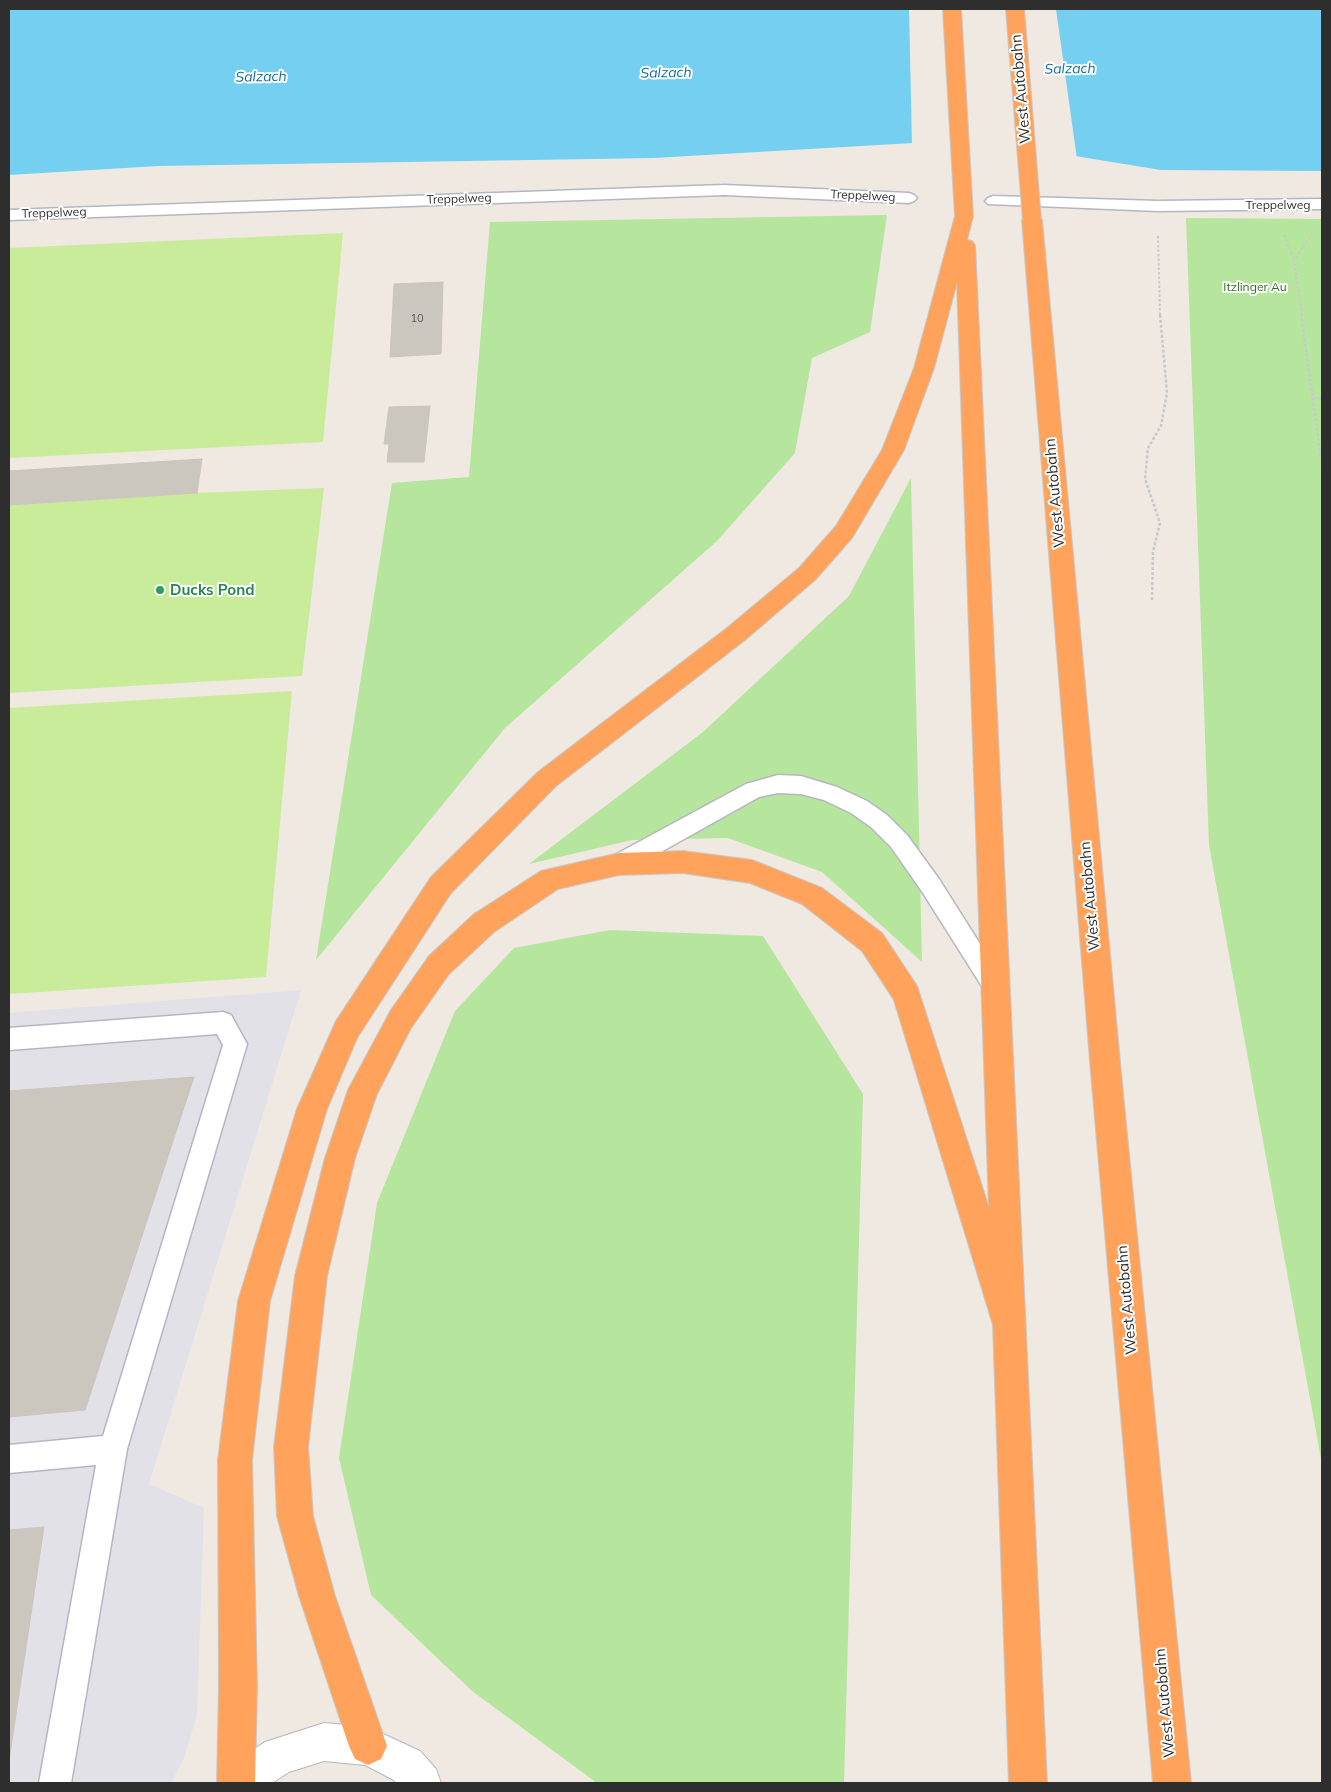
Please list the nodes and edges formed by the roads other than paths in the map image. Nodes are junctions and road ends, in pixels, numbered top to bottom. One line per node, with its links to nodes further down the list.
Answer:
1 (952, 9): 7 (highway, bridge)
2 (1015, 9): 19 (highway, West Autobahn, bridge)
3 (908, 198): 6 (lane, Treppelweg)
4 (993, 201): 5 (lane, Treppelweg)
5 (1322, 204)
6 (9, 215)
7 (964, 216): 9 (highway); 16 (highway)
8 (619, 864): 9 (lane); 11 (highway); 14 (highway)
9 (996, 990): 11 (highway)
10 (9, 1039): 12 (lane)
11 (1009, 1324): 18 (highway)
12 (114, 1449): 13 (lane); 15 (lane)
13 (9, 1459)
14 (368, 1746): 16 (street); 17 (street)
15 (55, 1783)
16 (237, 1783)
17 (422, 1783)
18 (1028, 1783)
19 (1172, 1783)

